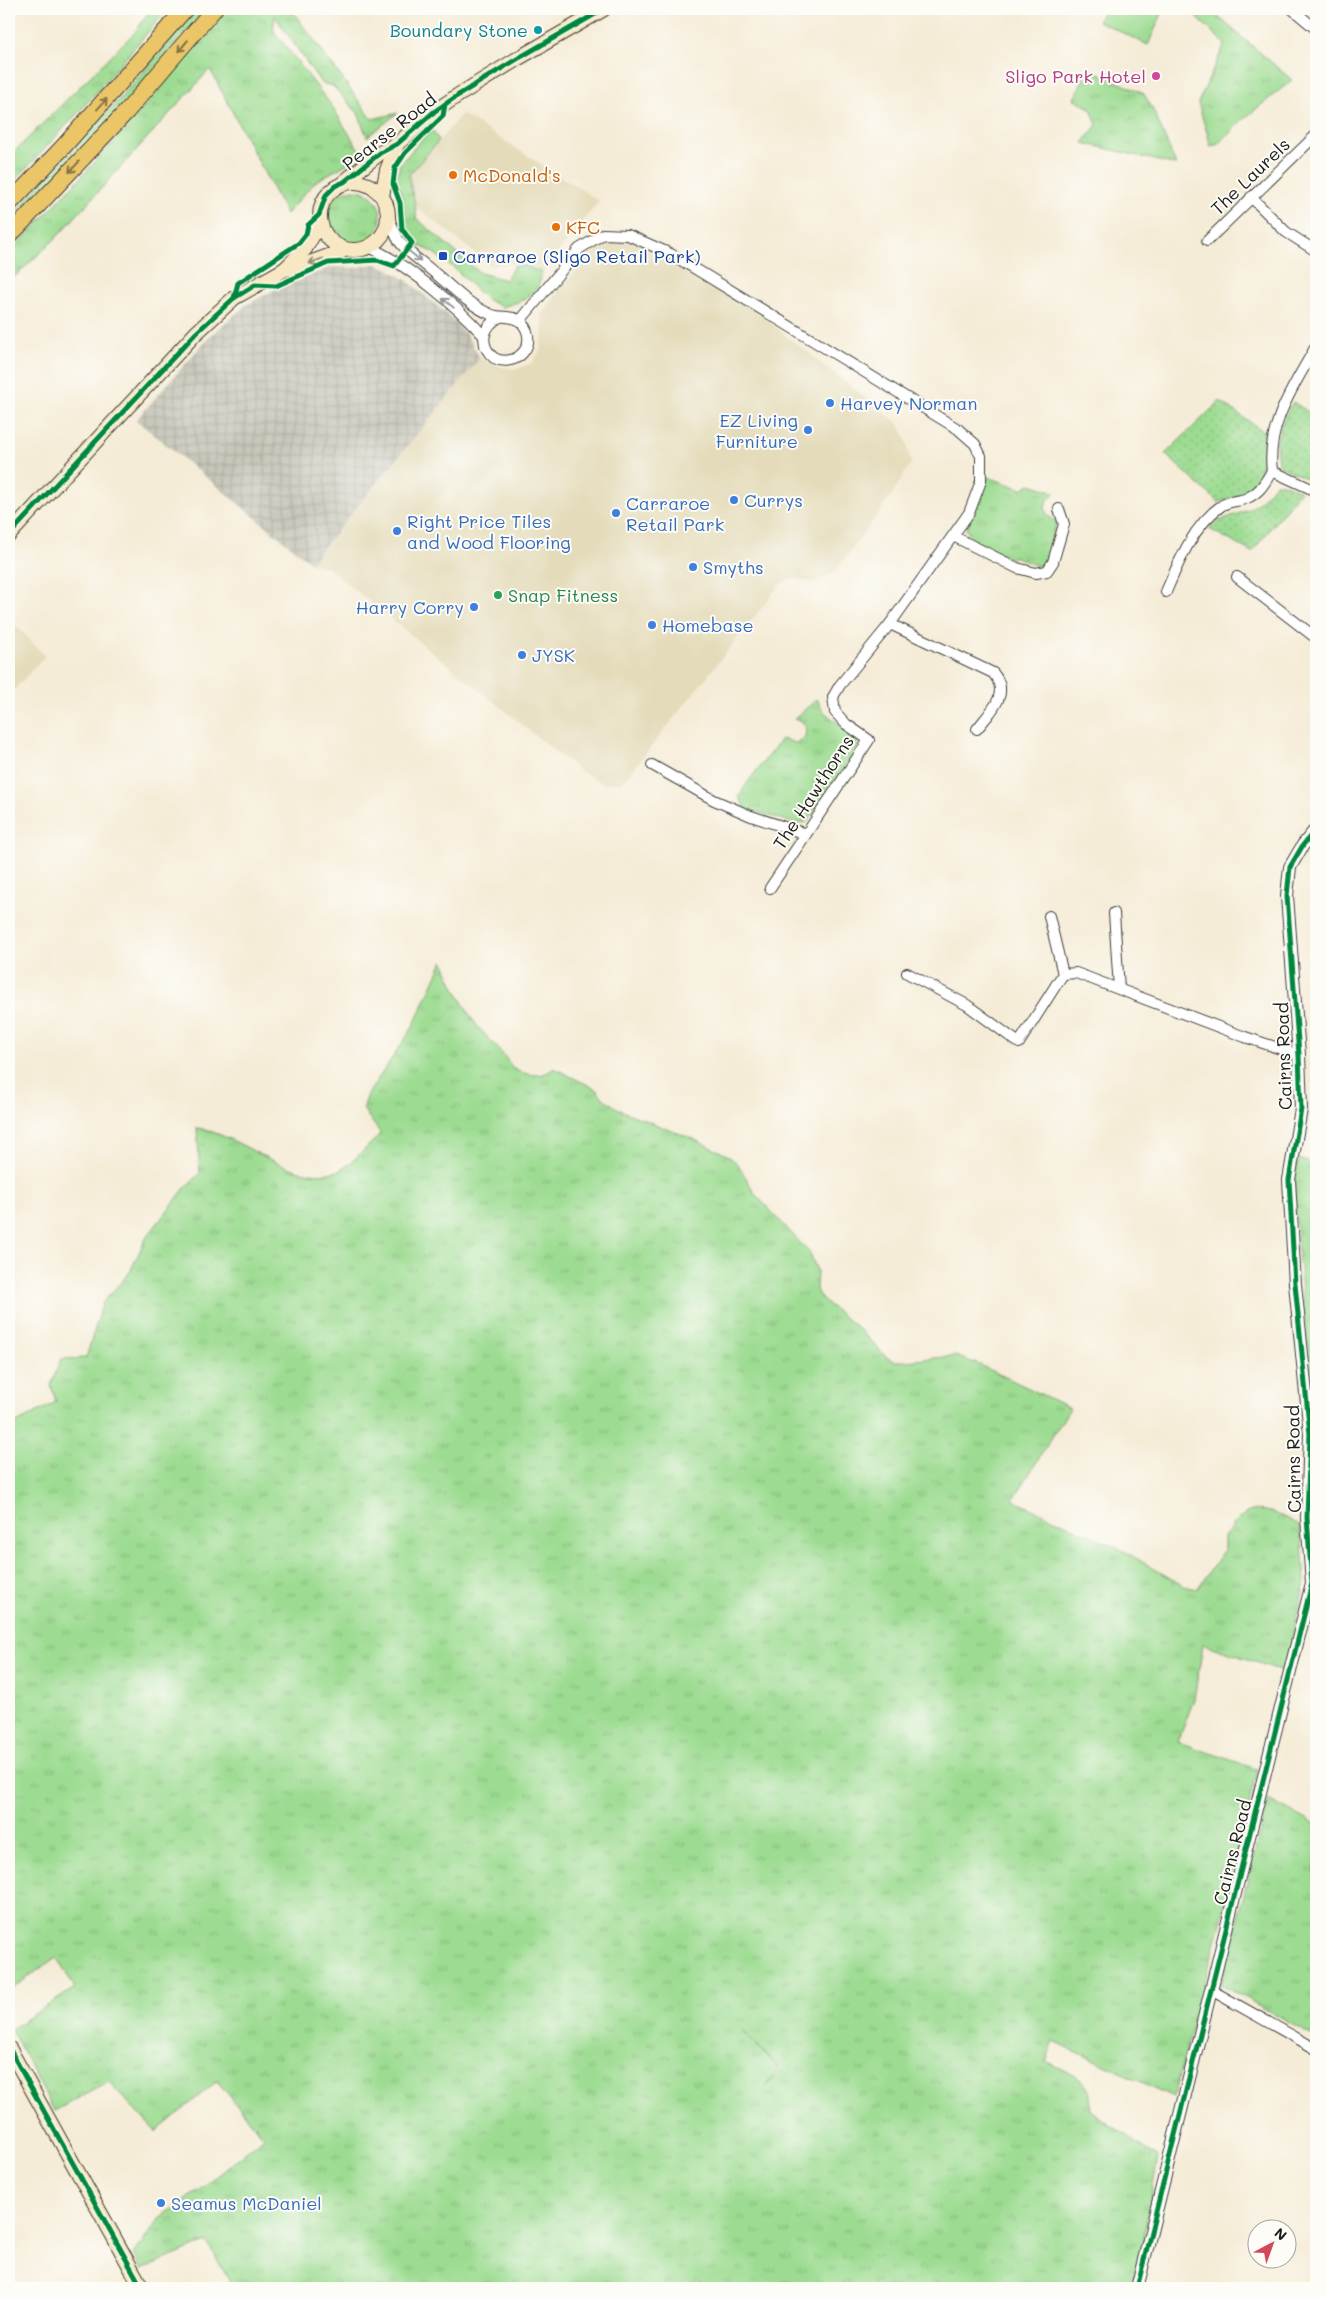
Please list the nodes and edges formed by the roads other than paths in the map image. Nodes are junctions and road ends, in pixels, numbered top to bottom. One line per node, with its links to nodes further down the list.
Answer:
1 (185, 9): 11 (highway, one-way to 1)
2 (214, 9): 14 (highway, one-way to 14)
3 (604, 9): 7 (main road, Pearse Road)
4 (1296, 10): 5 (street)
5 (1316, 29)
6 (1316, 135): 10 (street, The Laurels)
7 (397, 144): 8 (main road, Pearse Road); 9 (main road, Pearse Road)
8 (344, 182): 9 (main road); 13 (main road)
9 (382, 196): 12 (main road)
10 (1251, 197): 15 (street, The Laurels); 18 (street)
11 (9, 204)
12 (389, 217): 16 (main road); 20 (street, one-way to 20)
13 (320, 223): 17 (main road); 19 (main road)
14 (9, 236)
15 (1208, 241)
16 (369, 247): 17 (main road); 22 (street, one-way to 16)
17 (346, 250): 19 (main road, one-way to 19)
18 (1316, 251)
19 (285, 269): 27 (main road)
20 (500, 317): 21 (street); 22 (street)
21 (520, 321): 22 (street); 28 (street, The Hawthorns)
22 (484, 336)
23 (1316, 346): 24 (street)
24 (1272, 471): 25 (street); 30 (street)
25 (1316, 491)
26 (1059, 509): 28 (street)
27 (9, 535)
28 (953, 536): 31 (street, The Hawthorns)
29 (1237, 577): 32 (street)
30 (1166, 592)
31 (890, 624): 33 (street); 36 (street, The Hawthorns)
32 (1316, 638)
33 (978, 729)
34 (652, 765): 36 (street)
35 (1316, 829): 43 (street, Cairns Road)
36 (806, 834): 37 (street, The Hawthorns)
37 (770, 888)
38 (1114, 913): 42 (street)
39 (1049, 916): 41 (street)
40 (907, 973): 41 (street)
41 (1063, 974): 42 (street)
42 (1119, 989): 43 (street)
43 (1299, 1055): 44 (street, Cairns Road)
44 (1313, 1435): 45 (street, Cairns Road)
45 (1211, 1990): 47 (street); 49 (street, Cairns Road)
46 (9, 2048): 48 (main road)
47 (1316, 2049)
48 (142, 2288)
49 (1137, 2288)

